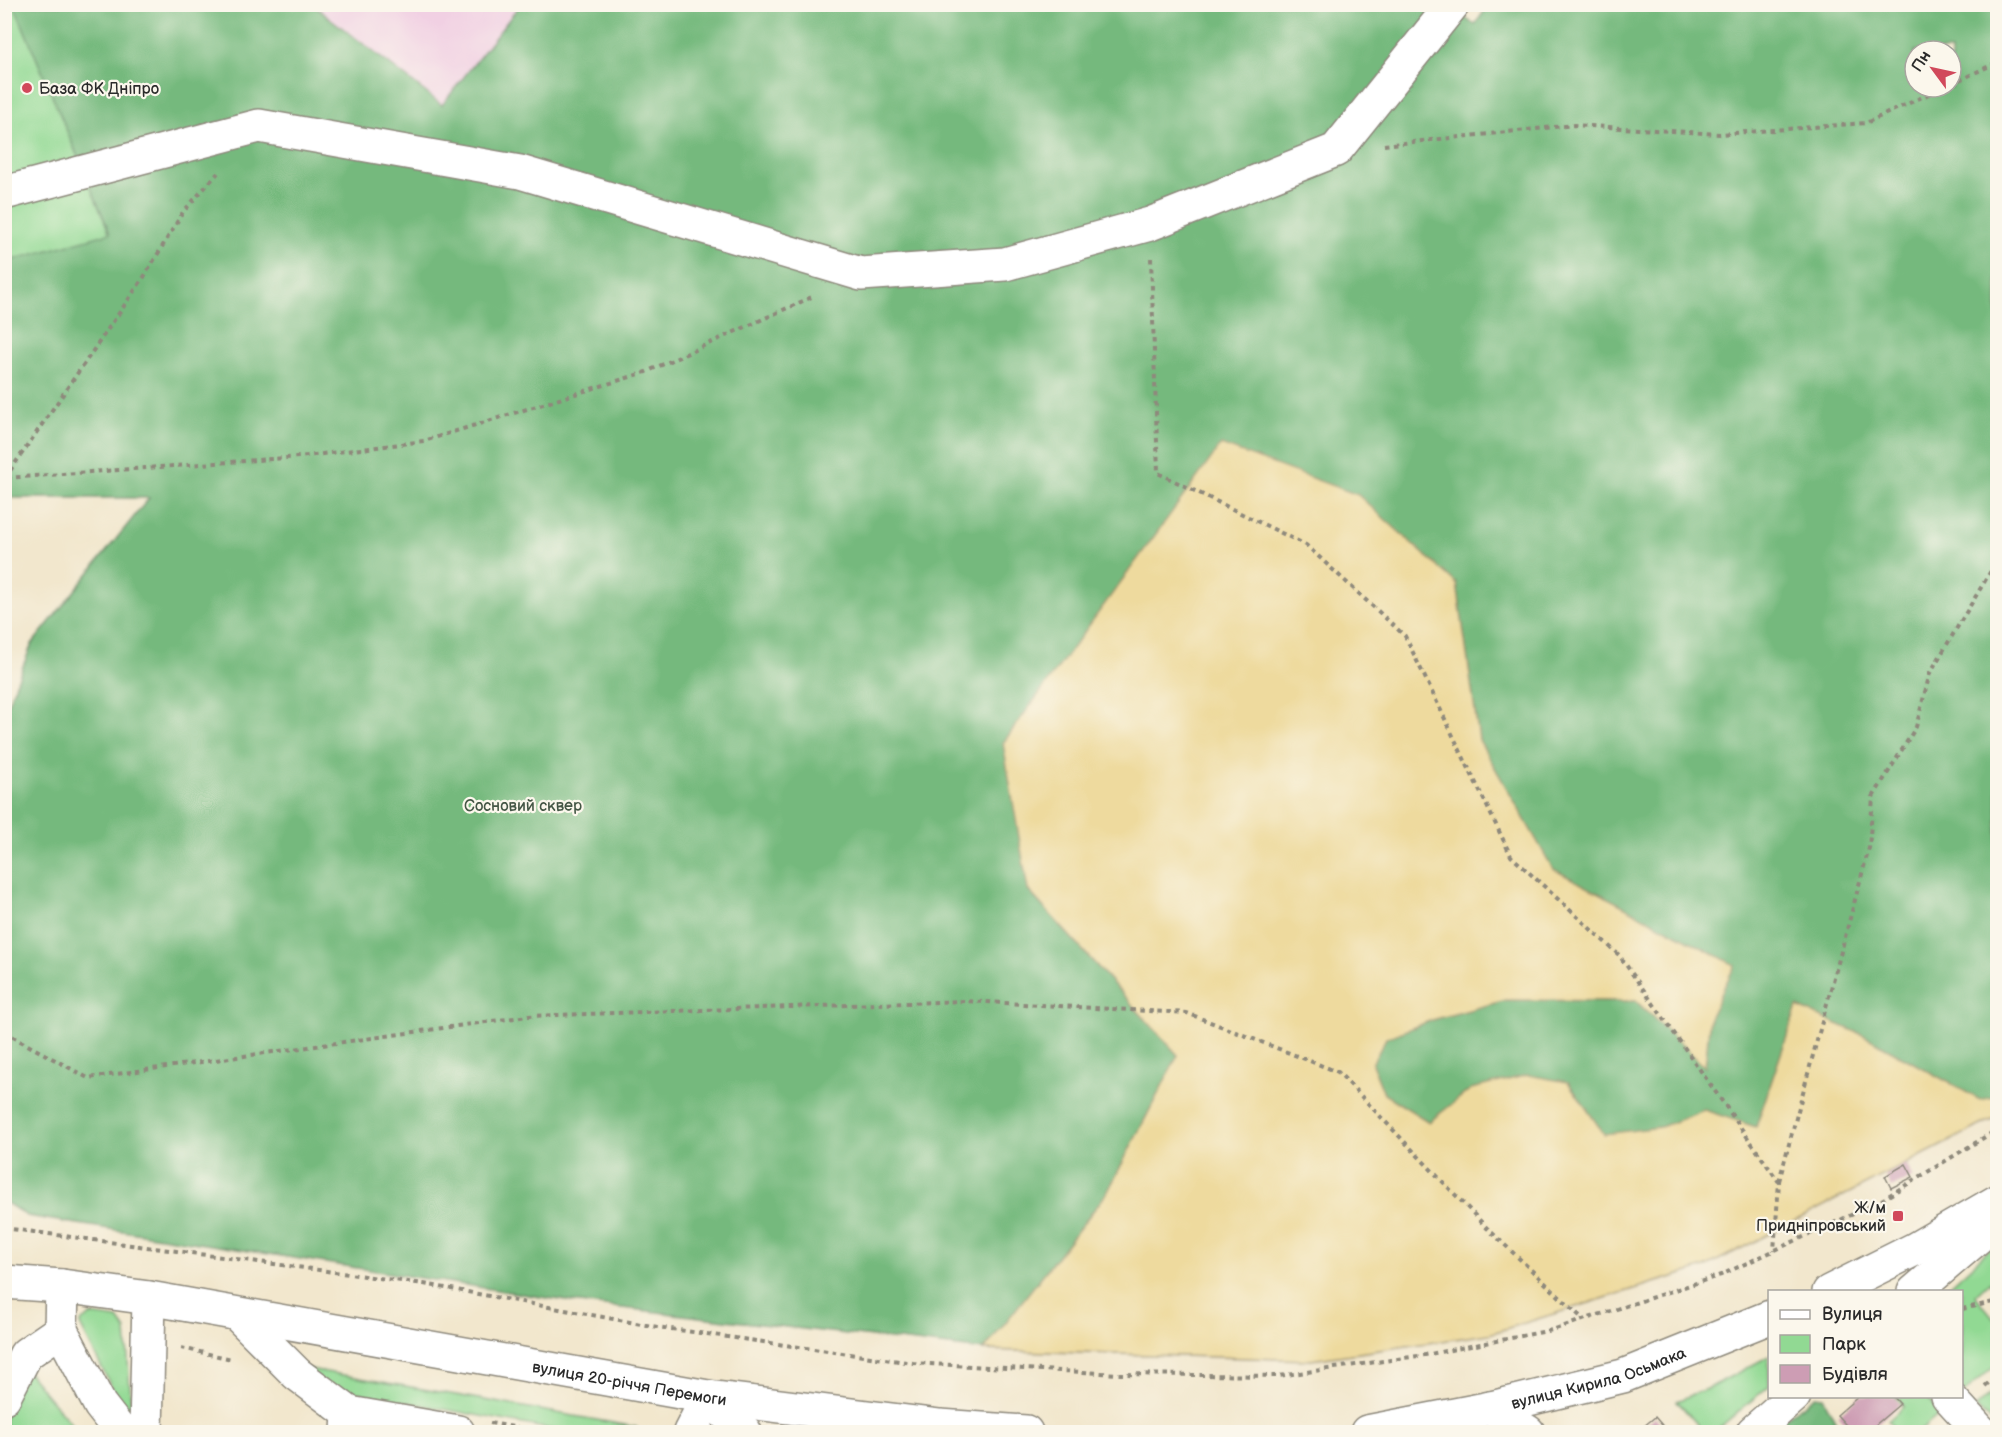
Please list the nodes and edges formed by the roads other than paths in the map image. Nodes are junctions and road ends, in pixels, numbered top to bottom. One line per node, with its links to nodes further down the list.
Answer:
1 (1453, 4): 2 (street)
2 (4, 193)
3 (1998, 1201): 7 (street)
4 (1998, 1220): 8 (street)
5 (4, 1282): 6 (street)
6 (62, 1286): 9 (street); 12 (street)
7 (1845, 1289)
8 (1916, 1290)
9 (149, 1298): 10 (street); 21 (street)
10 (238, 1315): 14 (street, вулиця 20-річчя Перемоги); 18 (street)
11 (1768, 1318): 17 (street, вулиця Кирила Осьмака)
12 (61, 1330): 13 (street); 20 (street)
13 (4, 1396)
14 (708, 1397): 23 (street); 24 (street); 25 (street, вулиця 20-річчя Перемоги)
15 (1792, 1398): 28 (street)
16 (1950, 1398): 29 (street)
17 (1491, 1408): 19 (street, вулиця Кирила Осьмака); 27 (street)
18 (348, 1423): 22 (street)
19 (1421, 1426): 26 (street)
20 (121, 1432)
21 (146, 1432)
22 (458, 1432)
23 (690, 1432)
24 (745, 1432)
25 (1026, 1432)
26 (1367, 1432)
27 (1528, 1432)
28 (1753, 1432)
29 (1981, 1432)

